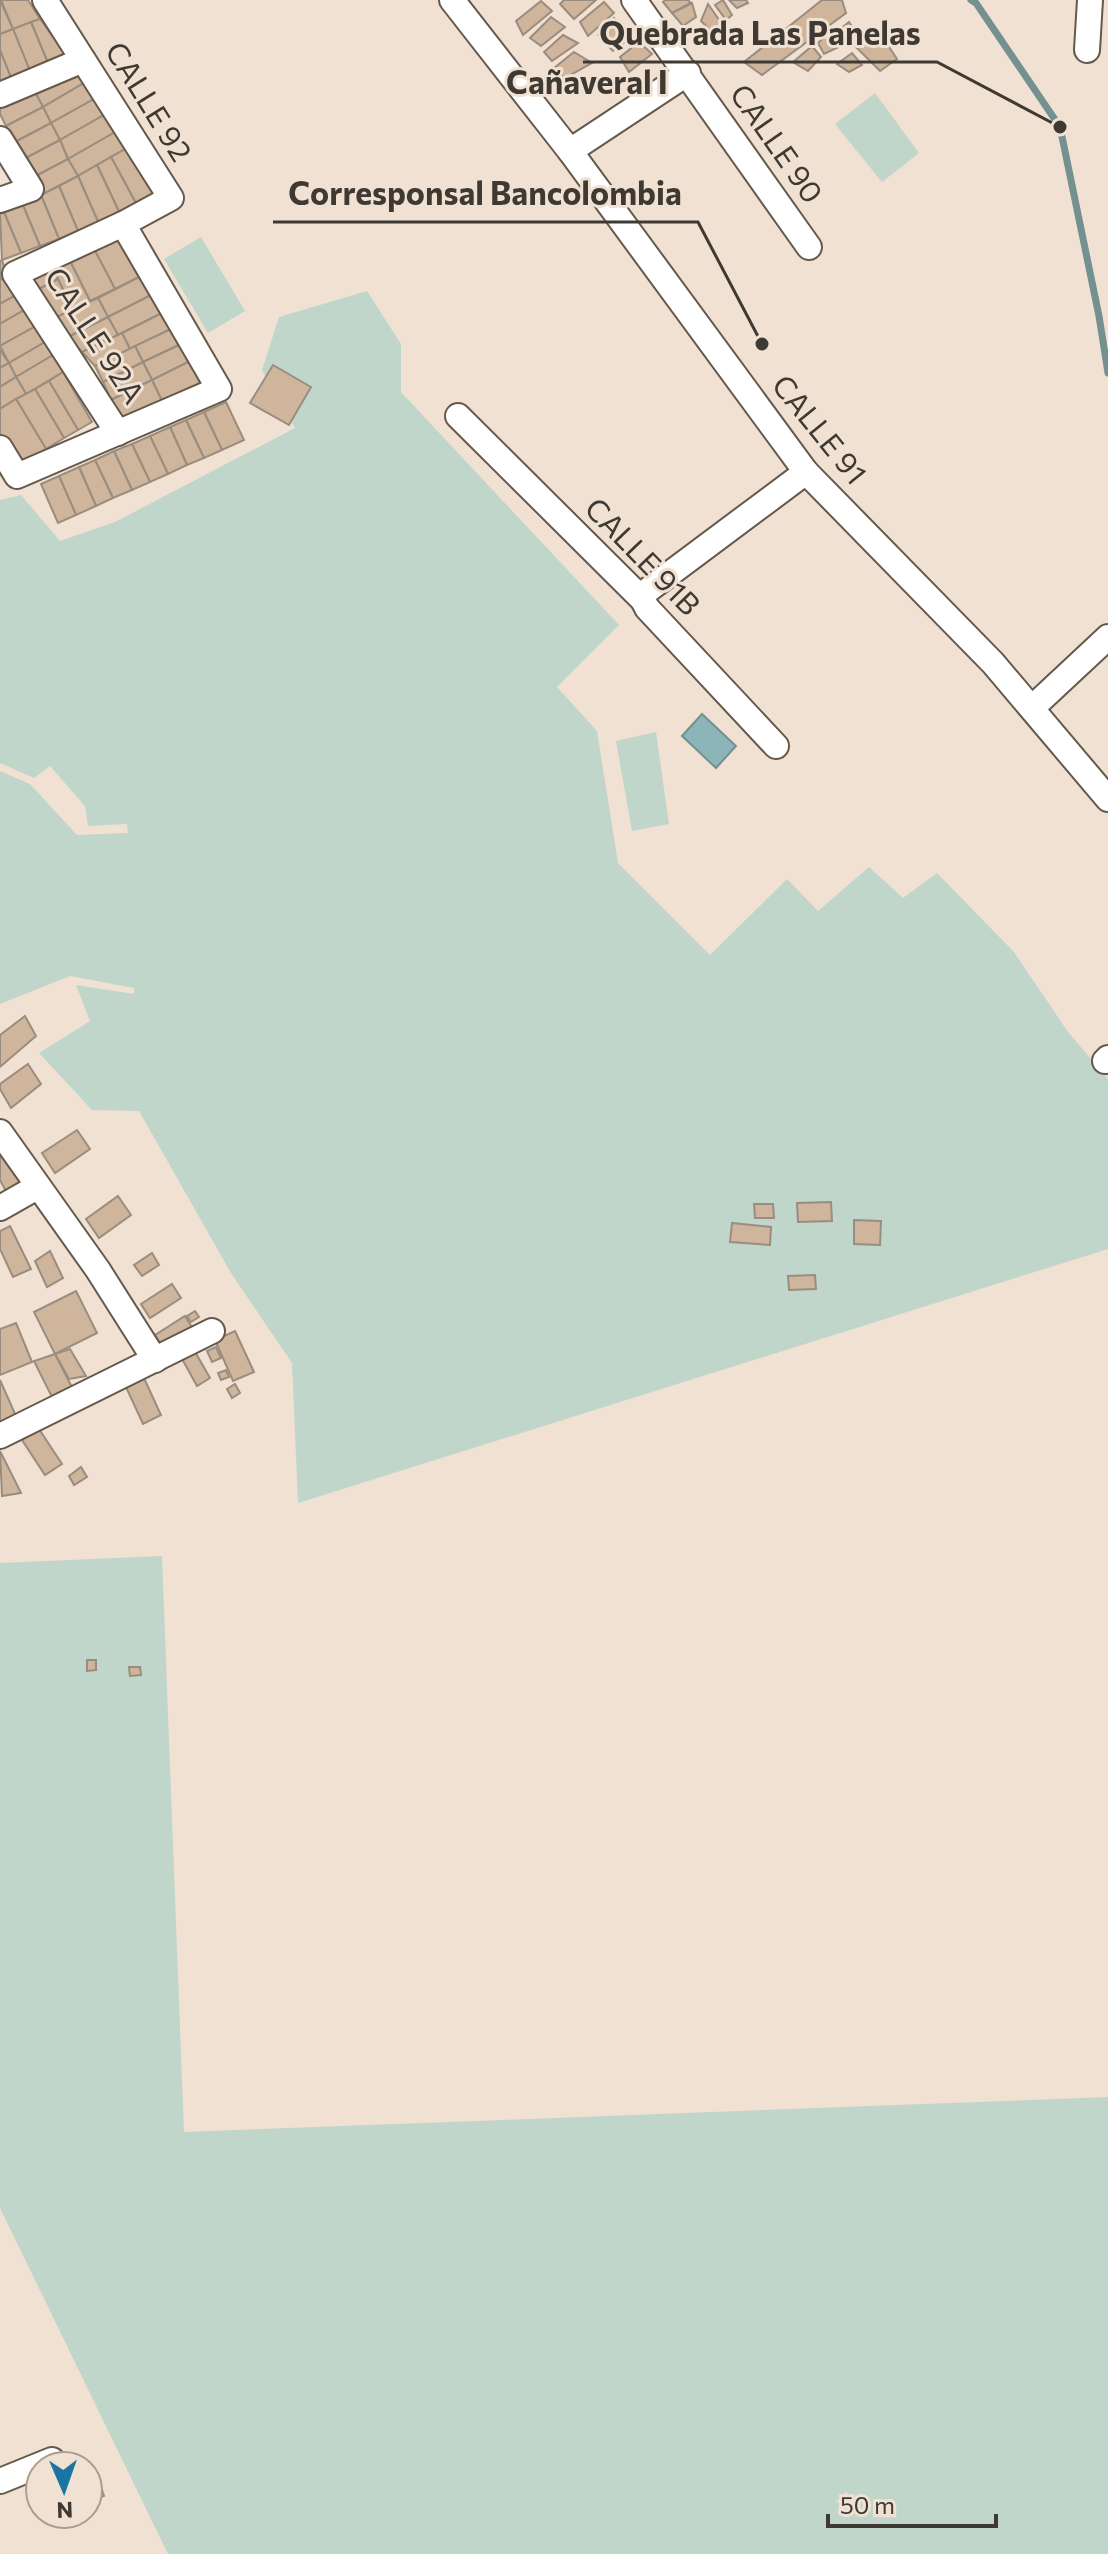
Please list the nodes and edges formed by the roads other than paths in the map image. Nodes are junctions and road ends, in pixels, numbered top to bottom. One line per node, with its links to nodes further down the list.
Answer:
1 (45, 0): 6 (street, CALLE 92)
2 (452, 0): 10 (street, CALLE 91)
3 (634, 0): 7 (street, CALLE 90)
4 (1090, 0): 5 (street)
5 (1087, 50)
6 (83, 60): 8 (street); 12 (street, CALLE 92)
7 (688, 73): 10 (street); 13 (street, CALLE 90)
8 (0, 95)
9 (0, 139): 11 (street)
10 (570, 151): 17 (street, CALLE 91)
11 (0, 200)
12 (123, 224): 15 (street); 15 (street, CALLE 92A)
13 (809, 247)
14 (458, 416): 18 (street, CALLE 91B)
15 (118, 433): 16 (street)
16 (0, 448)
17 (806, 472): 18 (street); 20 (street, CALLE 91)
18 (643, 600): 21 (street, CALLE 91B)
19 (1108, 637): 20 (street)
20 (1032, 708): 22 (street, CALLE 91)
21 (776, 746)
22 (1108, 799)
23 (0, 1132): 24 (street)
24 (37, 1187): 25 (street); 27 (street)
25 (0, 1208)
26 (212, 1331): 27 (street)
27 (155, 1360): 28 (street)
28 (0, 1436)
29 (24, 2471): 30 (street)
30 (0, 2481)

